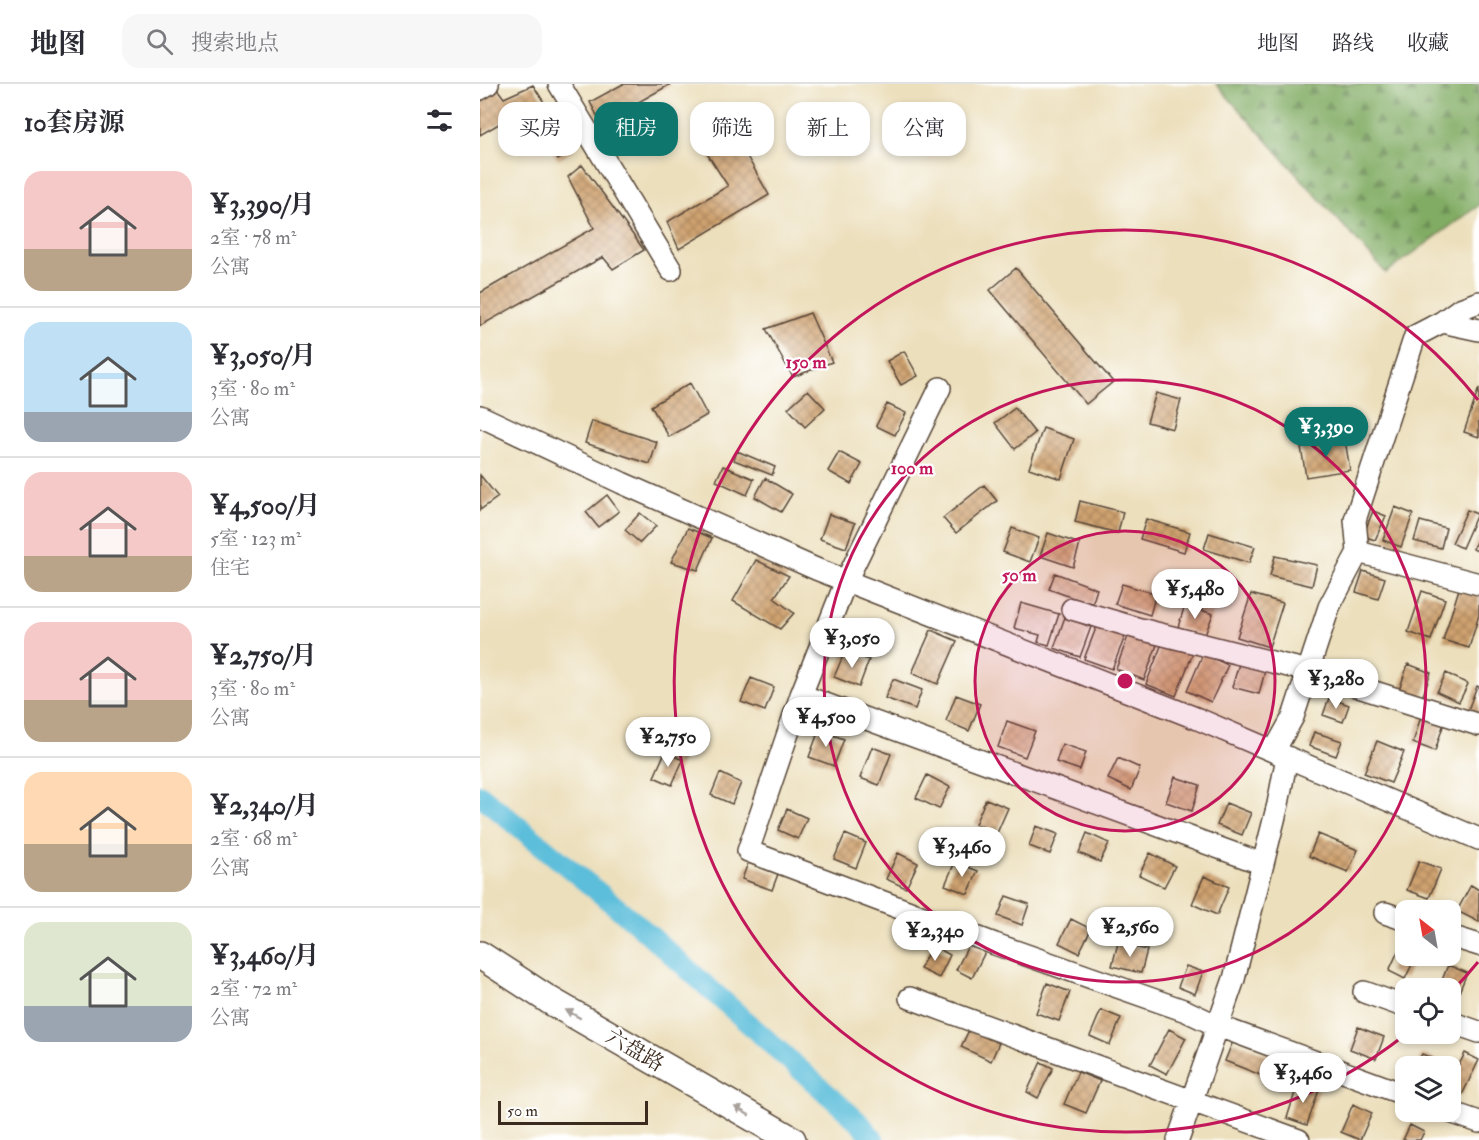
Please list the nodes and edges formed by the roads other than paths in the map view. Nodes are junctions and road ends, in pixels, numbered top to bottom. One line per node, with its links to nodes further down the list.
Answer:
1 (488, 84): 3 (street)
2 (559, 84): 4 (street)
3 (480, 89)
4 (671, 270)
5 (1479, 302): 6 (street)
6 (1442, 322): 7 (street); 10 (street)
7 (1479, 330)
8 (940, 388): 11 (street)
9 (480, 416): 11 (street)
10 (1358, 552): 12 (street); 14 (street)
11 (846, 581): 15 (street); 17 (street)
12 (1479, 584)
13 (1072, 609): 14 (street)
14 (1308, 671): 16 (street); 17 (street)
15 (801, 695): 19 (street); 28 (street)
16 (1479, 725)
17 (1280, 754): 18 (street); 19 (street)
18 (1479, 839)
19 (1263, 864): 28 (street)
20 (1384, 913): 21 (street)
21 (1395, 916)
22 (1461, 939): 23 (street)
23 (1479, 945)
24 (480, 955): 35 (main road, 六盘路, one-way to 24)
25 (1364, 992): 27 (street)
26 (910, 998): 32 (street)
27 (1395, 1003)
28 (1218, 1026): 31 (street); 32 (street)
29 (1461, 1026): 30 (street)
30 (1479, 1032)
31 (1395, 1091)
32 (1191, 1102): 36 (street); 37 (street)
33 (1461, 1116): 34 (street)
34 (1479, 1122)
35 (792, 1140)
36 (1178, 1140)
37 (1299, 1140)

